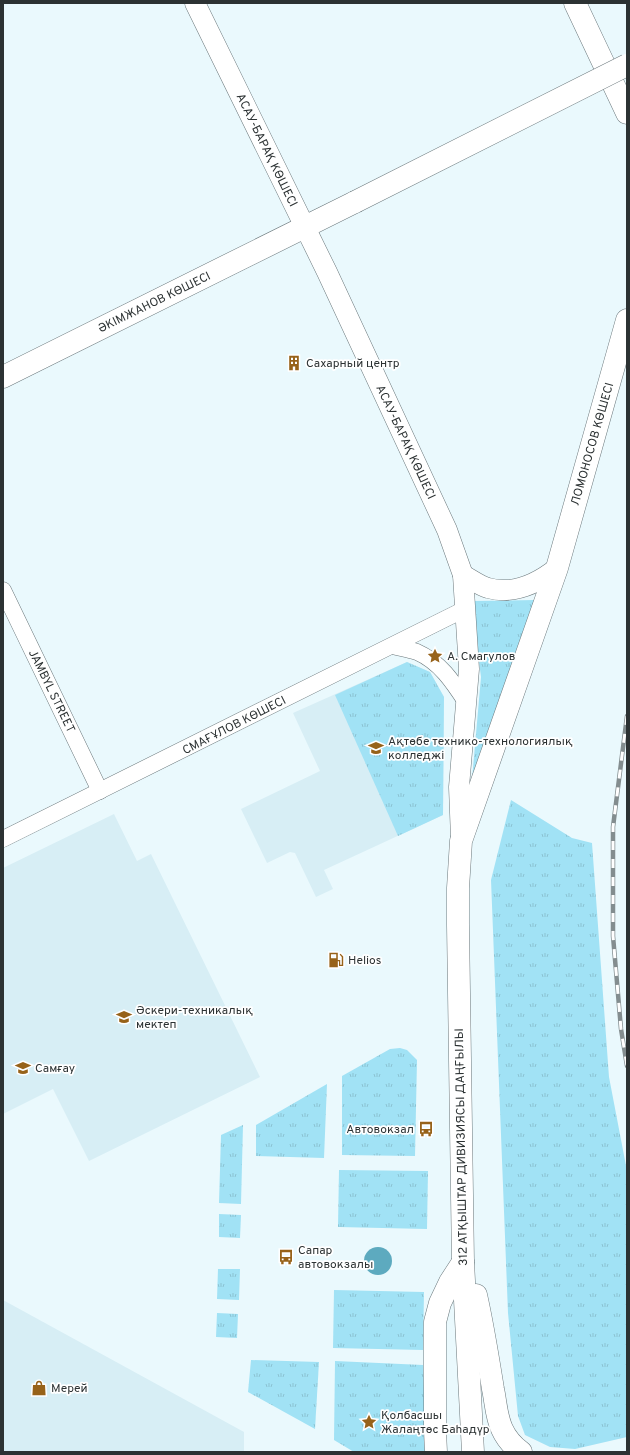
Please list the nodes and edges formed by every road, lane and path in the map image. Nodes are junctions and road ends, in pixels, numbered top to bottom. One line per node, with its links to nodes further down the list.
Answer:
1 (195, 3): 5 (street, АСАУ-БАРАҚ КӨШЕСІ)
2 (575, 3): 4 (main road)
3 (627, 65): 5 (main road, ӘКІМЖАНОВ КӨШЕСІ, bridge)
4 (627, 113)
5 (305, 226): 7 (main road, ӘКІМЖАНОВ КӨШЕСІ); 9 (street, АСАУ-БАРАҚ КӨШЕСІ)
6 (627, 320): 8 (main road, ЛОМОНОСОВ КӨШЕСІ)
7 (3, 377)
8 (557, 568): 9 (street); 15 (main road, ЛОМОНОСОВ КӨШЕСІ)
9 (464, 575): 11 (street, АСАУ-БАРАҚ КӨШЕСІ)
10 (3, 590): 14 (street, JAMBYL STREET)
11 (465, 610): 12 (street, СМАҒҰЛОВ КӨШЕСІ); 13 (street, АСАУ-БАРАҚ КӨШЕСІ)
12 (393, 646): 13 (street); 14 (street, СМАҒҰЛОВ КӨШЕСІ)
13 (466, 702): 15 (street, АСАУ-БАРАҚ КӨШЕСІ)
14 (100, 792): 16 (street, СМАҒҰЛОВ КӨШЕСІ)
15 (461, 831): 17 (main road, 312 АТҚЫШТАР ДИВИЗИЯСЫ ДАҢҒЫЛЫ)
16 (3, 839)
17 (463, 1262): 18 (main road); 19 (main road, 312 АТҚЫШТАР ДИВИЗИЯСЫ ДАҢҒЫЛЫ); 20 (main road)
18 (436, 1452)
19 (474, 1452)
20 (521, 1452)

